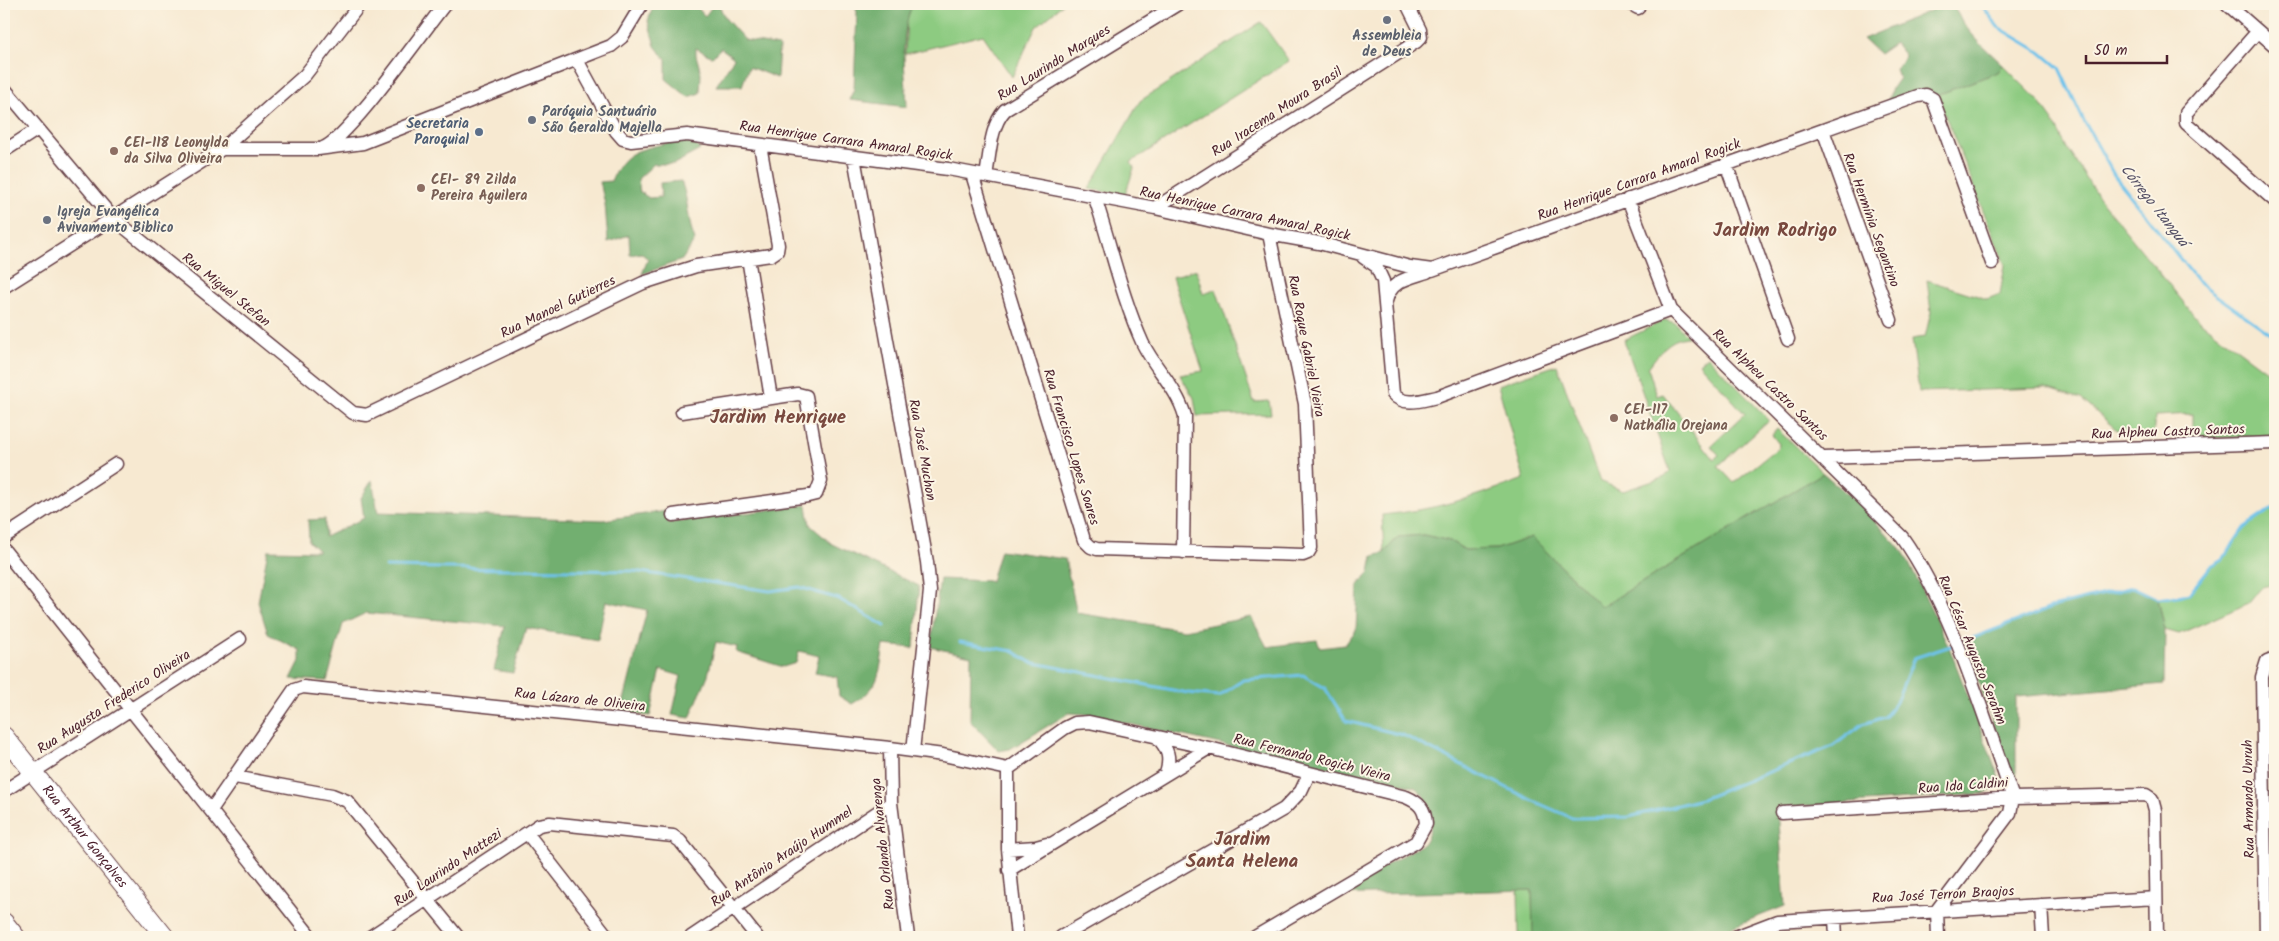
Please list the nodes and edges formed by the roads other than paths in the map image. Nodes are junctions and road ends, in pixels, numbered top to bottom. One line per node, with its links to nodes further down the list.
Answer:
1 (360, 4): 16 (street)
2 (444, 4): 11 (street)
3 (642, 4): 9 (street)
4 (1178, 4): 22 (street, Rua Laurindo Marques)
5 (1407, 4): 26 (street, Rua Iracema Moura Brasil)
6 (2227, 4): 7 (street)
7 (2258, 30): 8 (street); 25 (street)
8 (2275, 46)
9 (577, 60): 14 (street); 15 (street, Rua Henrique Carrara Amaral Rogick)
10 (4, 88): 12 (street, Rua Miguel Stefan)
11 (353, 122): 14 (street); 17 (street)
12 (38, 129): 18 (street); 27 (street, Rua Miguel Stefan)
13 (1823, 130): 20 (street, Rua Henrique Carrara Amaral Rogick); 31 (street, Rua Henrique Carrara Amaral Rogick); 36 (street, Rua Hermínia Segantino)
14 (362, 143): 17 (street)
15 (760, 145): 19 (street, Rua Henrique Carrara Amaral Rogick); 30 (street, Rua Manoel Gutierres)
16 (222, 149): 17 (street); 27 (street)
17 (318, 149)
18 (4, 151)
19 (854, 157): 21 (street, Rua Henrique Carrara Amaral Rogick); 56 (street, Rua José Muchon)
20 (1726, 164): 24 (street, Rua Henrique Carrara Amaral Rogick); 37 (street)
21 (972, 174): 22 (street, Rua Henrique Carrara Amaral Rogick); 47 (street, Rua Francisco Lopes Soares)
22 (986, 176): 23 (street, Rua Henrique Carrara Amaral Rogick)
23 (1095, 198): 26 (street, Rua Henrique Carrara Amaral Rogick); 47 (street)
24 (1628, 200): 32 (street, Rua Henrique Carrara Amaral Rogick); 35 (street)
25 (2275, 201)
26 (1155, 208): 28 (street, Rua Henrique Carrara Amaral Rogick)
27 (112, 218): 33 (street); 40 (street, Rua Miguel Stefan)
28 (1269, 234): 29 (street, Rua Henrique Carrara Amaral Rogick); 48 (street, Rua Roque Gabriel Vieira)
29 (1356, 254): 32 (street, Rua Henrique Carrara Amaral Rogick); 34 (street)
30 (748, 258): 38 (street); 40 (street, Rua Manoel Gutierres)
31 (1992, 263)
32 (1432, 270): 34 (street)
33 (4, 286)
34 (1385, 303): 35 (street)
35 (1671, 310): 42 (street, Rua Alpheu Castro Santos)
36 (1891, 320)
37 (1788, 339)
38 (771, 398): 39 (street); 44 (street)
39 (682, 412)
40 (360, 415)
41 (2275, 443): 42 (street, Rua Alpheu Castro Santos)
42 (1824, 458): 63 (street, Rua César Augusto Serafim)
43 (116, 464): 45 (street)
44 (673, 515)
45 (4, 537)
46 (4, 550): 51 (street)
47 (1182, 552): 48 (street, Rua Francisco Lopes Soares)
48 (1308, 553)
49 (240, 640): 51 (street, Rua Augusta Frederico Oliveira)
50 (2271, 660): 98 (street, Rua Armando Unruh)
51 (131, 710): 58 (street, Rua Augusta Frederico Oliveira); 65 (street)
52 (4, 736): 58 (street, Rua Arthur Gonçalves)
53 (1157, 737): 55 (street, Rua Fernando Rogich Vieira); 57 (street, Rua Fernando Rogich Vieira); 59 (street)
54 (890, 748): 56 (street, Rua Lázaro de Oliveira); 61 (street, Rua Lázaro de Oliveira); 64 (street, Rua Orlando Alvarenga)
55 (1209, 748): 59 (street); 60 (street, Rua Fernando Rogich Vieira)
56 (913, 751): 57 (street, Rua Lázaro de Oliveira)
57 (1008, 769): 69 (street)
58 (32, 772): 62 (street, Rua Augusta Frederico Oliveira); 81 (street, Rua Arthur Gonçalves)
59 (1166, 774): 68 (street)
60 (1309, 774): 78 (street); 79 (street, Rua Fernando Rogich Vieira)
61 (235, 777): 65 (street, Rua Lázaro de Oliveira); 72 (street)
62 (4, 791)
63 (2013, 798): 66 (street, Rua Ida Caldini); 71 (street, Rua Ida Caldini); 75 (street)
64 (891, 803): 74 (street, Rua Antônio Araújo Hummel); 88 (street, Rua Orlando Alvarenga)
65 (211, 810): 82 (street)
66 (1782, 813)
67 (528, 833): 72 (street, Rua Laurindo Mattezi); 74 (street, Rua Laurindo Mattezi); 85 (street)
68 (1058, 839): 69 (street); 70 (street)
69 (1008, 849): 70 (street)
70 (1009, 870): 89 (street)
71 (2156, 898): 73 (street, Rua José Terron Braojos); 97 (street)
72 (428, 899): 83 (street, Rua Laurindo Mattezi); 84 (street)
73 (2041, 905): 75 (street, Rua José Terron Braojos); 96 (street)
74 (734, 907): 86 (street, Rua Antônio Araújo Hummel); 87 (street)
75 (1937, 910): 76 (street, Rua José Terron Braojos); 95 (street)
76 (1835, 918): 93 (street, Rua José Terron Braojos); 94 (street)
77 (4, 922): 80 (street)
78 (1087, 924): 90 (street); 91 (street)
79 (1277, 931): 92 (street, Rua Fernando Rogich Vieira)
80 (16, 937)
81 (165, 937)
82 (311, 937)
83 (370, 937)
84 (458, 937)
85 (608, 937)
86 (691, 937)
87 (757, 937)
88 (908, 937)
89 (1017, 937)
90 (1062, 937)
91 (1084, 937)
92 (1255, 937)
93 (1735, 937)
94 (1836, 937)
95 (1938, 937)
96 (2042, 937)
97 (2157, 937)
98 (2266, 937)

